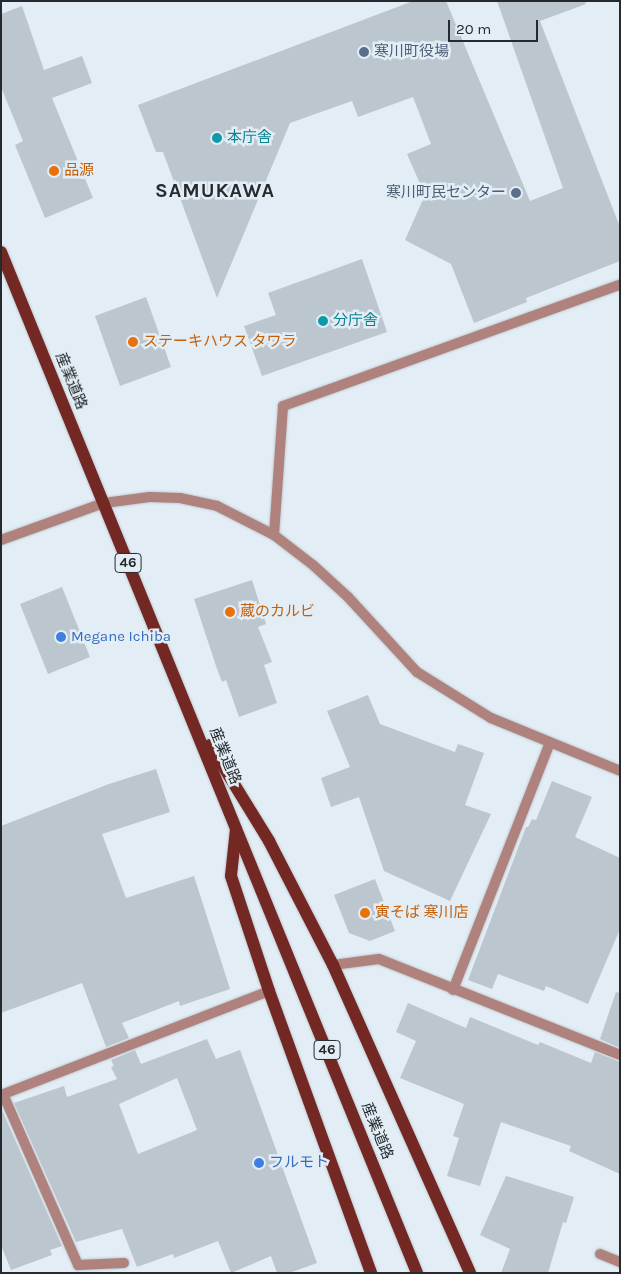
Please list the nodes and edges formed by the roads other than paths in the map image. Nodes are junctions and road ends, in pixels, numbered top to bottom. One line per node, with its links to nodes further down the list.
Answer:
1 (1, 252): 3 (main road, 産業道路 / 46)
2 (620, 285): 4 (street)
3 (104, 502): 4 (street); 5 (street); 6 (main road, 産業道路 / 46)
4 (274, 535): 7 (street)
5 (1, 540)
6 (191, 716): 9 (main road, 産業道路 / 46); 10 (main road)
7 (550, 742): 8 (street); 11 (street)
8 (620, 771)
9 (237, 827): 12 (main road); 19 (main road, 産業道路 / 46)
10 (333, 965): 11 (street); 20 (main road)
11 (453, 990): 13 (street)
12 (269, 991): 14 (street); 18 (main road)
13 (620, 1056)
14 (2, 1094): 17 (street)
15 (600, 1254): 16 (street)
16 (620, 1262)
17 (124, 1263)
18 (371, 1273)
19 (416, 1273)
20 (470, 1273)

